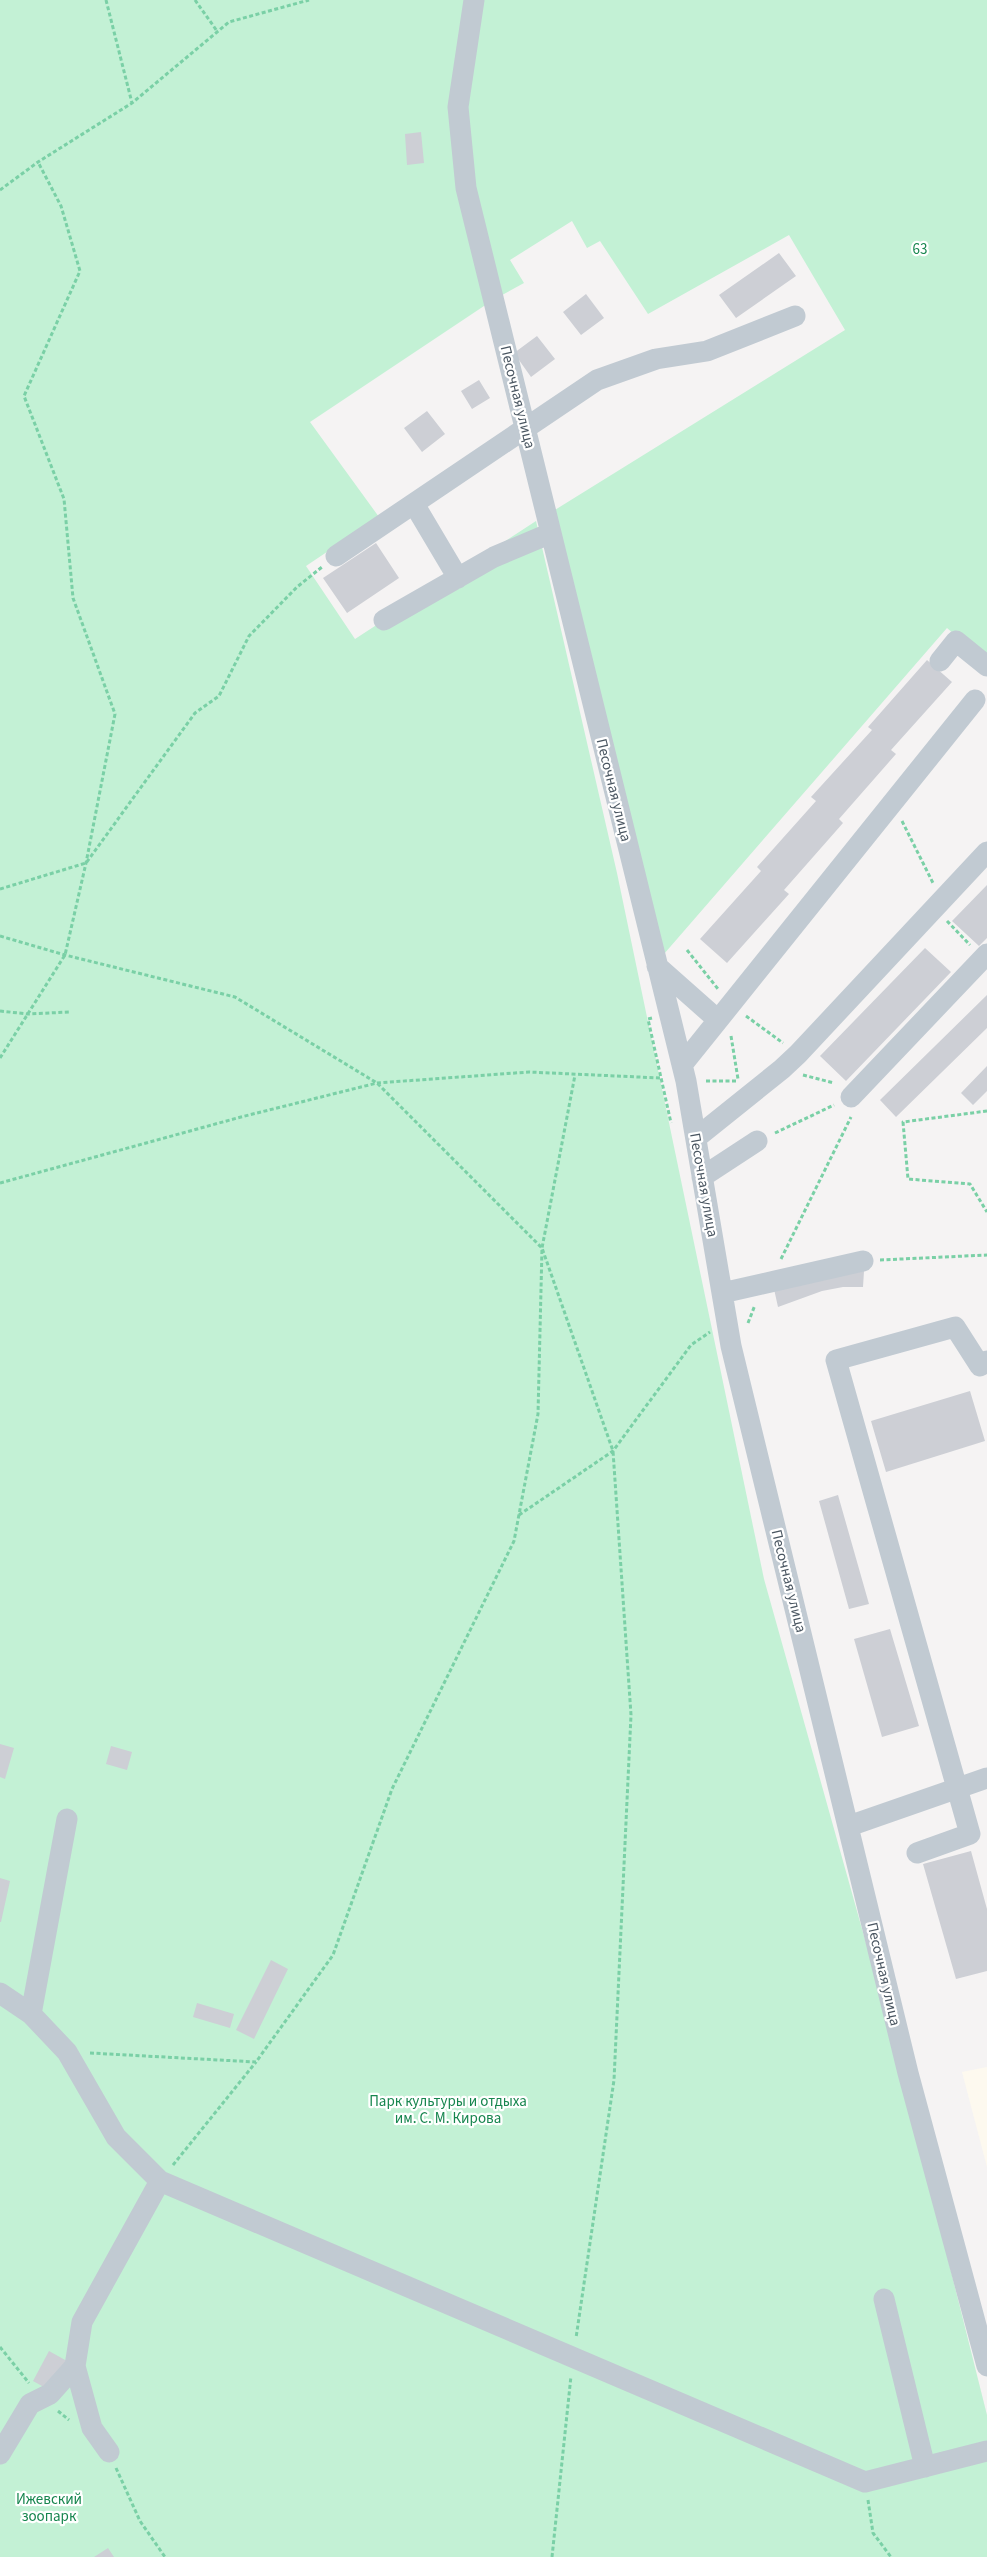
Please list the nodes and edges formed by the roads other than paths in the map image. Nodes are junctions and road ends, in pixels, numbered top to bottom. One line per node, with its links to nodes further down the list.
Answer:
1 (474, 0): 3 (street, Песочная улица)
2 (795, 316): 3 (street)
3 (526, 430): 4 (street); 5 (street, Песочная улица)
4 (414, 504): 6 (street); 7 (street)
5 (551, 533): 7 (street); 14 (street, Песочная улица)
6 (336, 556)
7 (458, 578): 8 (street)
8 (384, 620)
9 (940, 661): 10 (street)
10 (987, 666)
11 (975, 700): 15 (street)
12 (987, 852): 18 (street)
13 (987, 954): 17 (street)
14 (657, 966): 15 (street); 16 (street, Песочная улица)
15 (725, 1012): 16 (street)
16 (682, 1064): 18 (street, Песочная улица)
17 (852, 1104)
18 (696, 1138): 20 (street, Песочная улица)
19 (757, 1142): 20 (street)
20 (702, 1177): 22 (street, Песочная улица)
21 (863, 1262): 22 (street)
22 (722, 1293): 27 (street, Песочная улица)
23 (985, 1366): 25 (street)
24 (987, 1778): 25 (street)
25 (957, 1788): 27 (street); 28 (street)
26 (67, 1820): 30 (street)
27 (849, 1826): 34 (street, Песочная улица)
28 (917, 1853)
29 (0, 1993): 30 (street)
30 (31, 2014): 31 (street)
31 (160, 2181): 33 (street); 38 (street)
32 (884, 2299): 38 (street)
33 (75, 2366): 36 (street); 37 (street)
34 (987, 2366)
35 (987, 2451): 38 (street)
36 (108, 2452)
37 (0, 2454)
38 (925, 2467)

